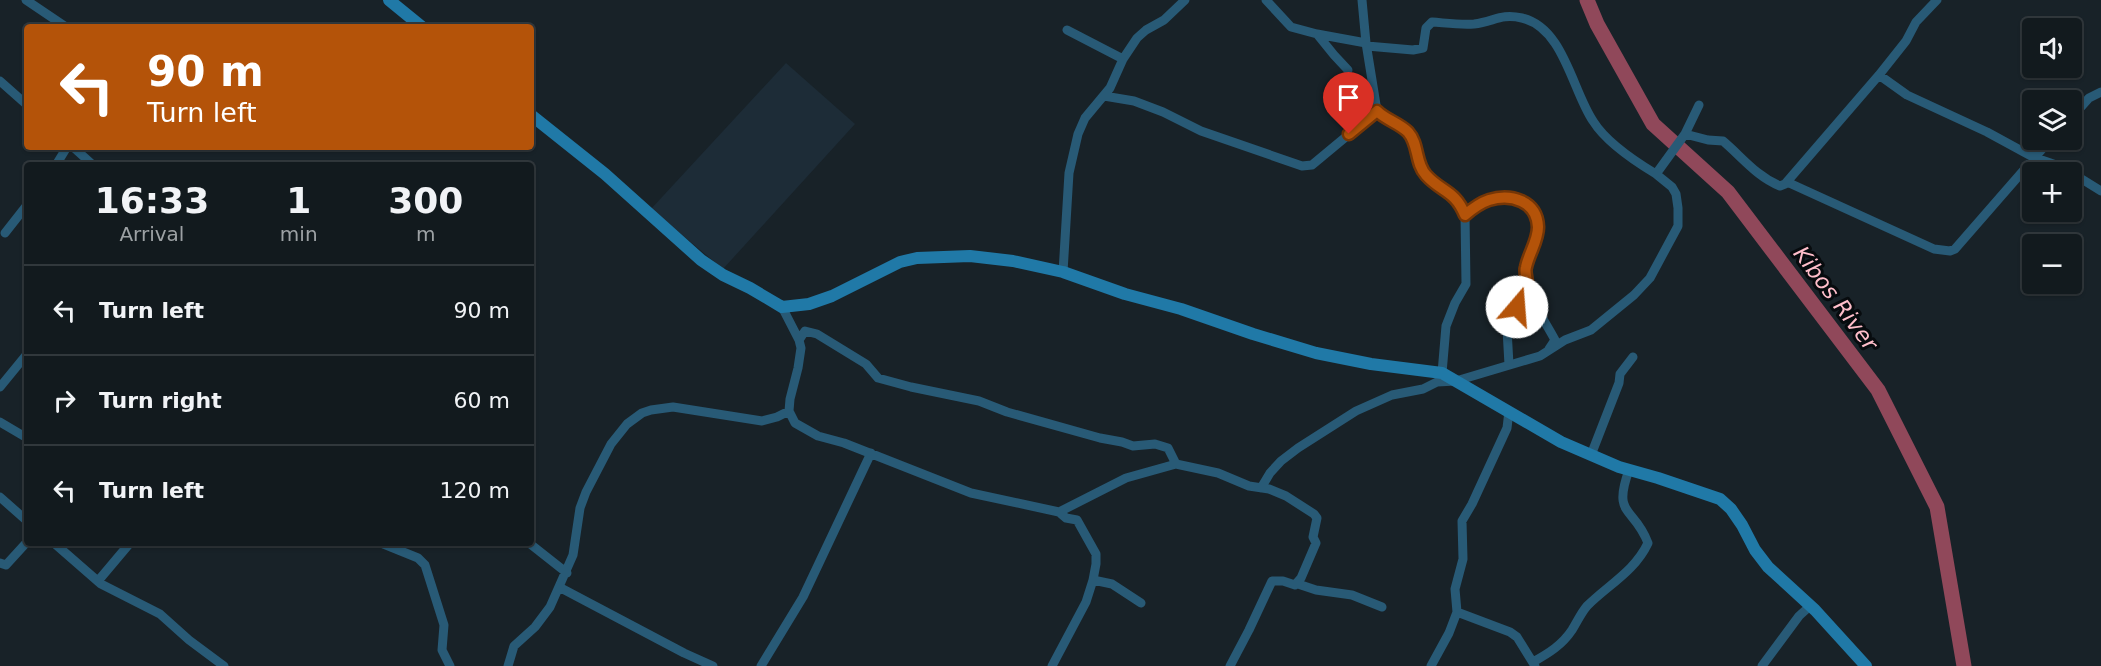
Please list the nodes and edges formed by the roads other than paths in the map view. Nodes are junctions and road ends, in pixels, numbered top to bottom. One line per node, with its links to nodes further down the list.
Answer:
1 (26, 0): 7 (street)
2 (389, 0): 8 (main road)
3 (1185, 0): 12 (street)
4 (1266, 0): 10 (street)
5 (1362, 0): 11 (street)
6 (1937, 0): 14 (street)
7 (62, 24)
8 (418, 24)
9 (1067, 30): 12 (street)
10 (1317, 34): 11 (street); 13 (street)
11 (1367, 44): 22 (street); 30 (street)
12 (1123, 59): 17 (street)
13 (1348, 70)
14 (1879, 75): 27 (street); 32 (street)
15 (0, 81): 19 (street)
16 (2101, 92): 21 (street)
17 (1104, 96): 22 (street); 37 (street)
18 (1360, 96): 22 (street)
19 (24, 102)
20 (1700, 105): 24 (street)
21 (2082, 106)
22 (1377, 111): 35 (street)
23 (534, 117): 39 (main road)
24 (1684, 137): 30 (street); 32 (street)
25 (76, 150): 28 (street)
26 (2040, 150): 27 (street)
27 (2033, 157): 29 (street); 32 (street)
28 (90, 162)
29 (2048, 162)
30 (1656, 174): 41 (street)
31 (2082, 180): 33 (street)
32 (1787, 182)
33 (2101, 191)
34 (24, 210): 36 (street)
35 (1465, 215): 38 (street); 45 (street)
36 (5, 233)
37 (1063, 272): 39 (main road); 45 (main road)
38 (1527, 286): 41 (street); 44 (street)
39 (782, 307): 40 (street)
40 (800, 340): 48 (street); 54 (street)
41 (1546, 353): 44 (street)
42 (1633, 357): 53 (street)
43 (24, 358): 47 (street)
44 (1509, 364): 46 (street)
45 (1442, 373): 46 (main road)
46 (1456, 381): 49 (main road); 56 (street)
47 (0, 387)
48 (789, 411): 52 (street); 66 (street)
49 (1509, 411): 53 (main road); 74 (street)
50 (0, 422): 51 (street)
51 (24, 436)
52 (870, 453): 58 (street); 80 (street)
53 (1591, 455): 55 (main road)
54 (1176, 464): 56 (street); 58 (street)
55 (1629, 470): 72 (main road); 75 (street)
56 (1261, 488): 69 (street)
57 (0, 497): 59 (street)
58 (1059, 512): 67 (street)
59 (24, 517)
60 (24, 545): 65 (street)
61 (58, 546): 68 (street)
62 (127, 546): 68 (street)
63 (388, 546): 77 (street)
64 (533, 546): 66 (street)
65 (2, 567)
66 (567, 573): 70 (street)
67 (1093, 580): 71 (street); 81 (street)
68 (98, 581): 76 (street)
69 (1298, 584): 73 (street); 82 (street)
70 (559, 587): 78 (street); 79 (street)
71 (1141, 603)
72 (1810, 606): 84 (street); 85 (main road)
73 (1382, 607)
74 (1457, 612): 75 (street); 83 (street)
75 (1534, 664)
76 (224, 666)
77 (450, 666)
78 (508, 666)
79 (713, 666)
80 (761, 666)
81 (1052, 666)
82 (1230, 666)
83 (1431, 666)
84 (1762, 666)
85 (1866, 666)

